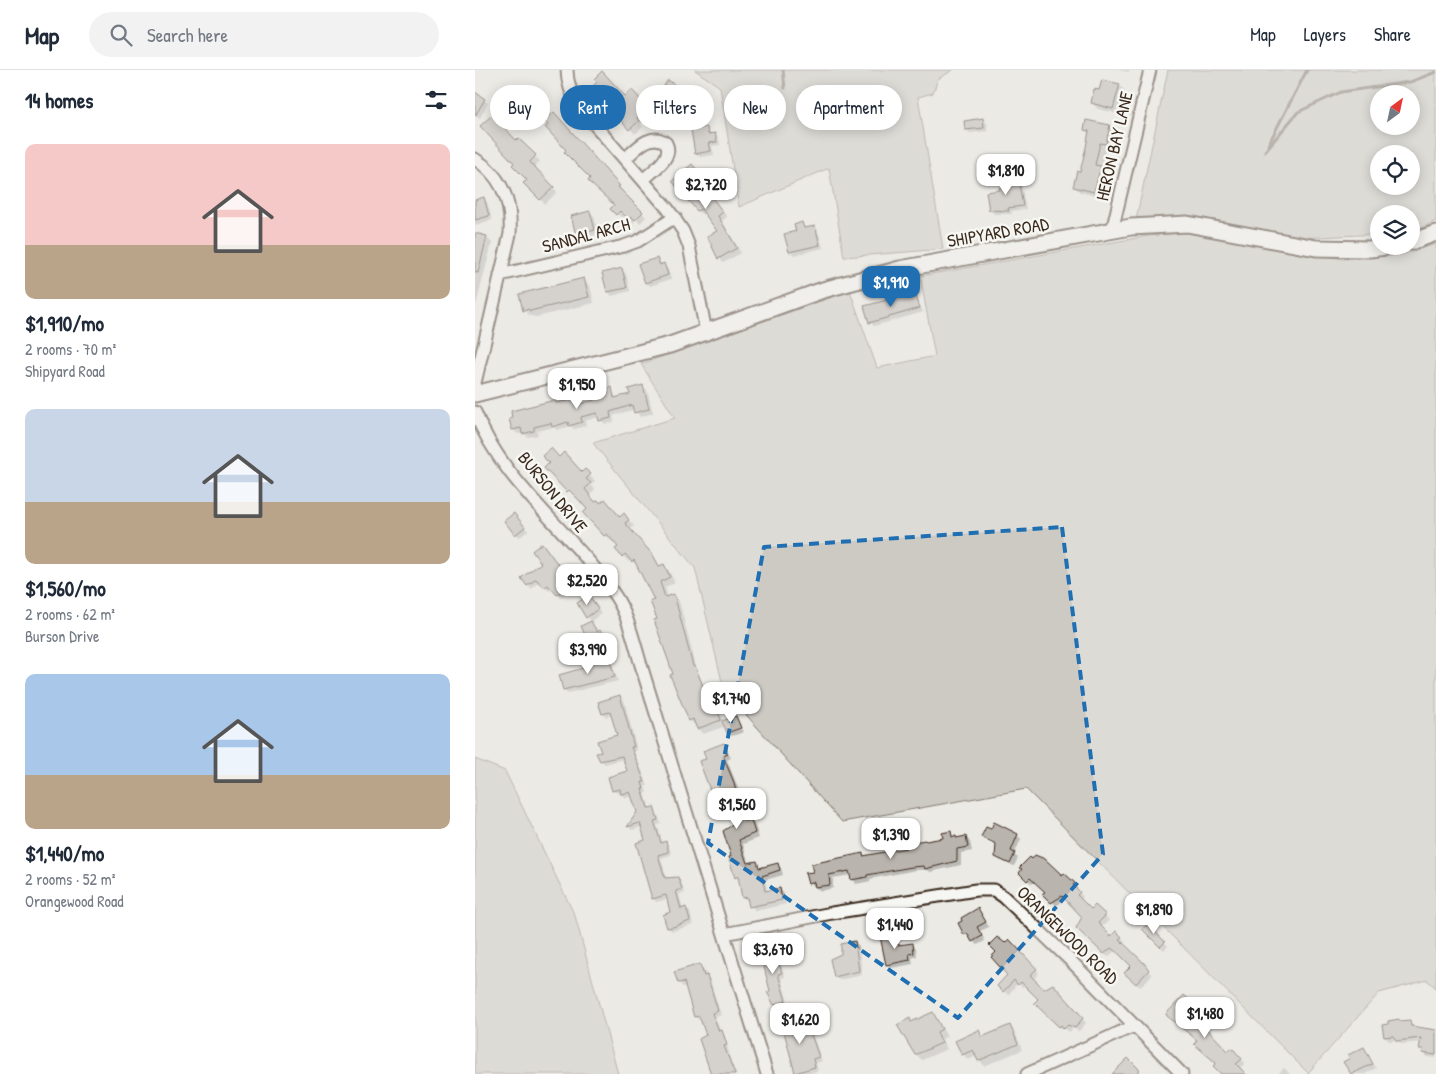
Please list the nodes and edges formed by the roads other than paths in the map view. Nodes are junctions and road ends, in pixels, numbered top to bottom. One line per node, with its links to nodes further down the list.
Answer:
1 (567, 70): 4 (street)
2 (1149, 70): 7 (street, HERON BAY LANE)
3 (475, 159): 11 (street)
4 (625, 159): 5 (street); 5 (street)
5 (643, 180): 6 (street)
6 (675, 217): 11 (street, SANDAL ARCH); 12 (street)
7 (1112, 231): 10 (street, SHIPYARD ROAD); 12 (street, SHIPYARD ROAD)
8 (1436, 232): 9 (street)
9 (1420, 238)
10 (1370, 249)
11 (500, 275): 13 (street)
12 (706, 332): 14 (street, SHIPYARD ROAD)
13 (475, 383)
14 (475, 394)
15 (475, 412): 16 (street, BURSON DRIVE)
16 (724, 934): 17 (street, ORANGEWOOD ROAD); 18 (street, BURSON DRIVE)
17 (1134, 1026): 19 (street); 20 (street, ORANGEWOOD ROAD)
18 (767, 1074)
19 (1027, 1074)
20 (1182, 1074)

